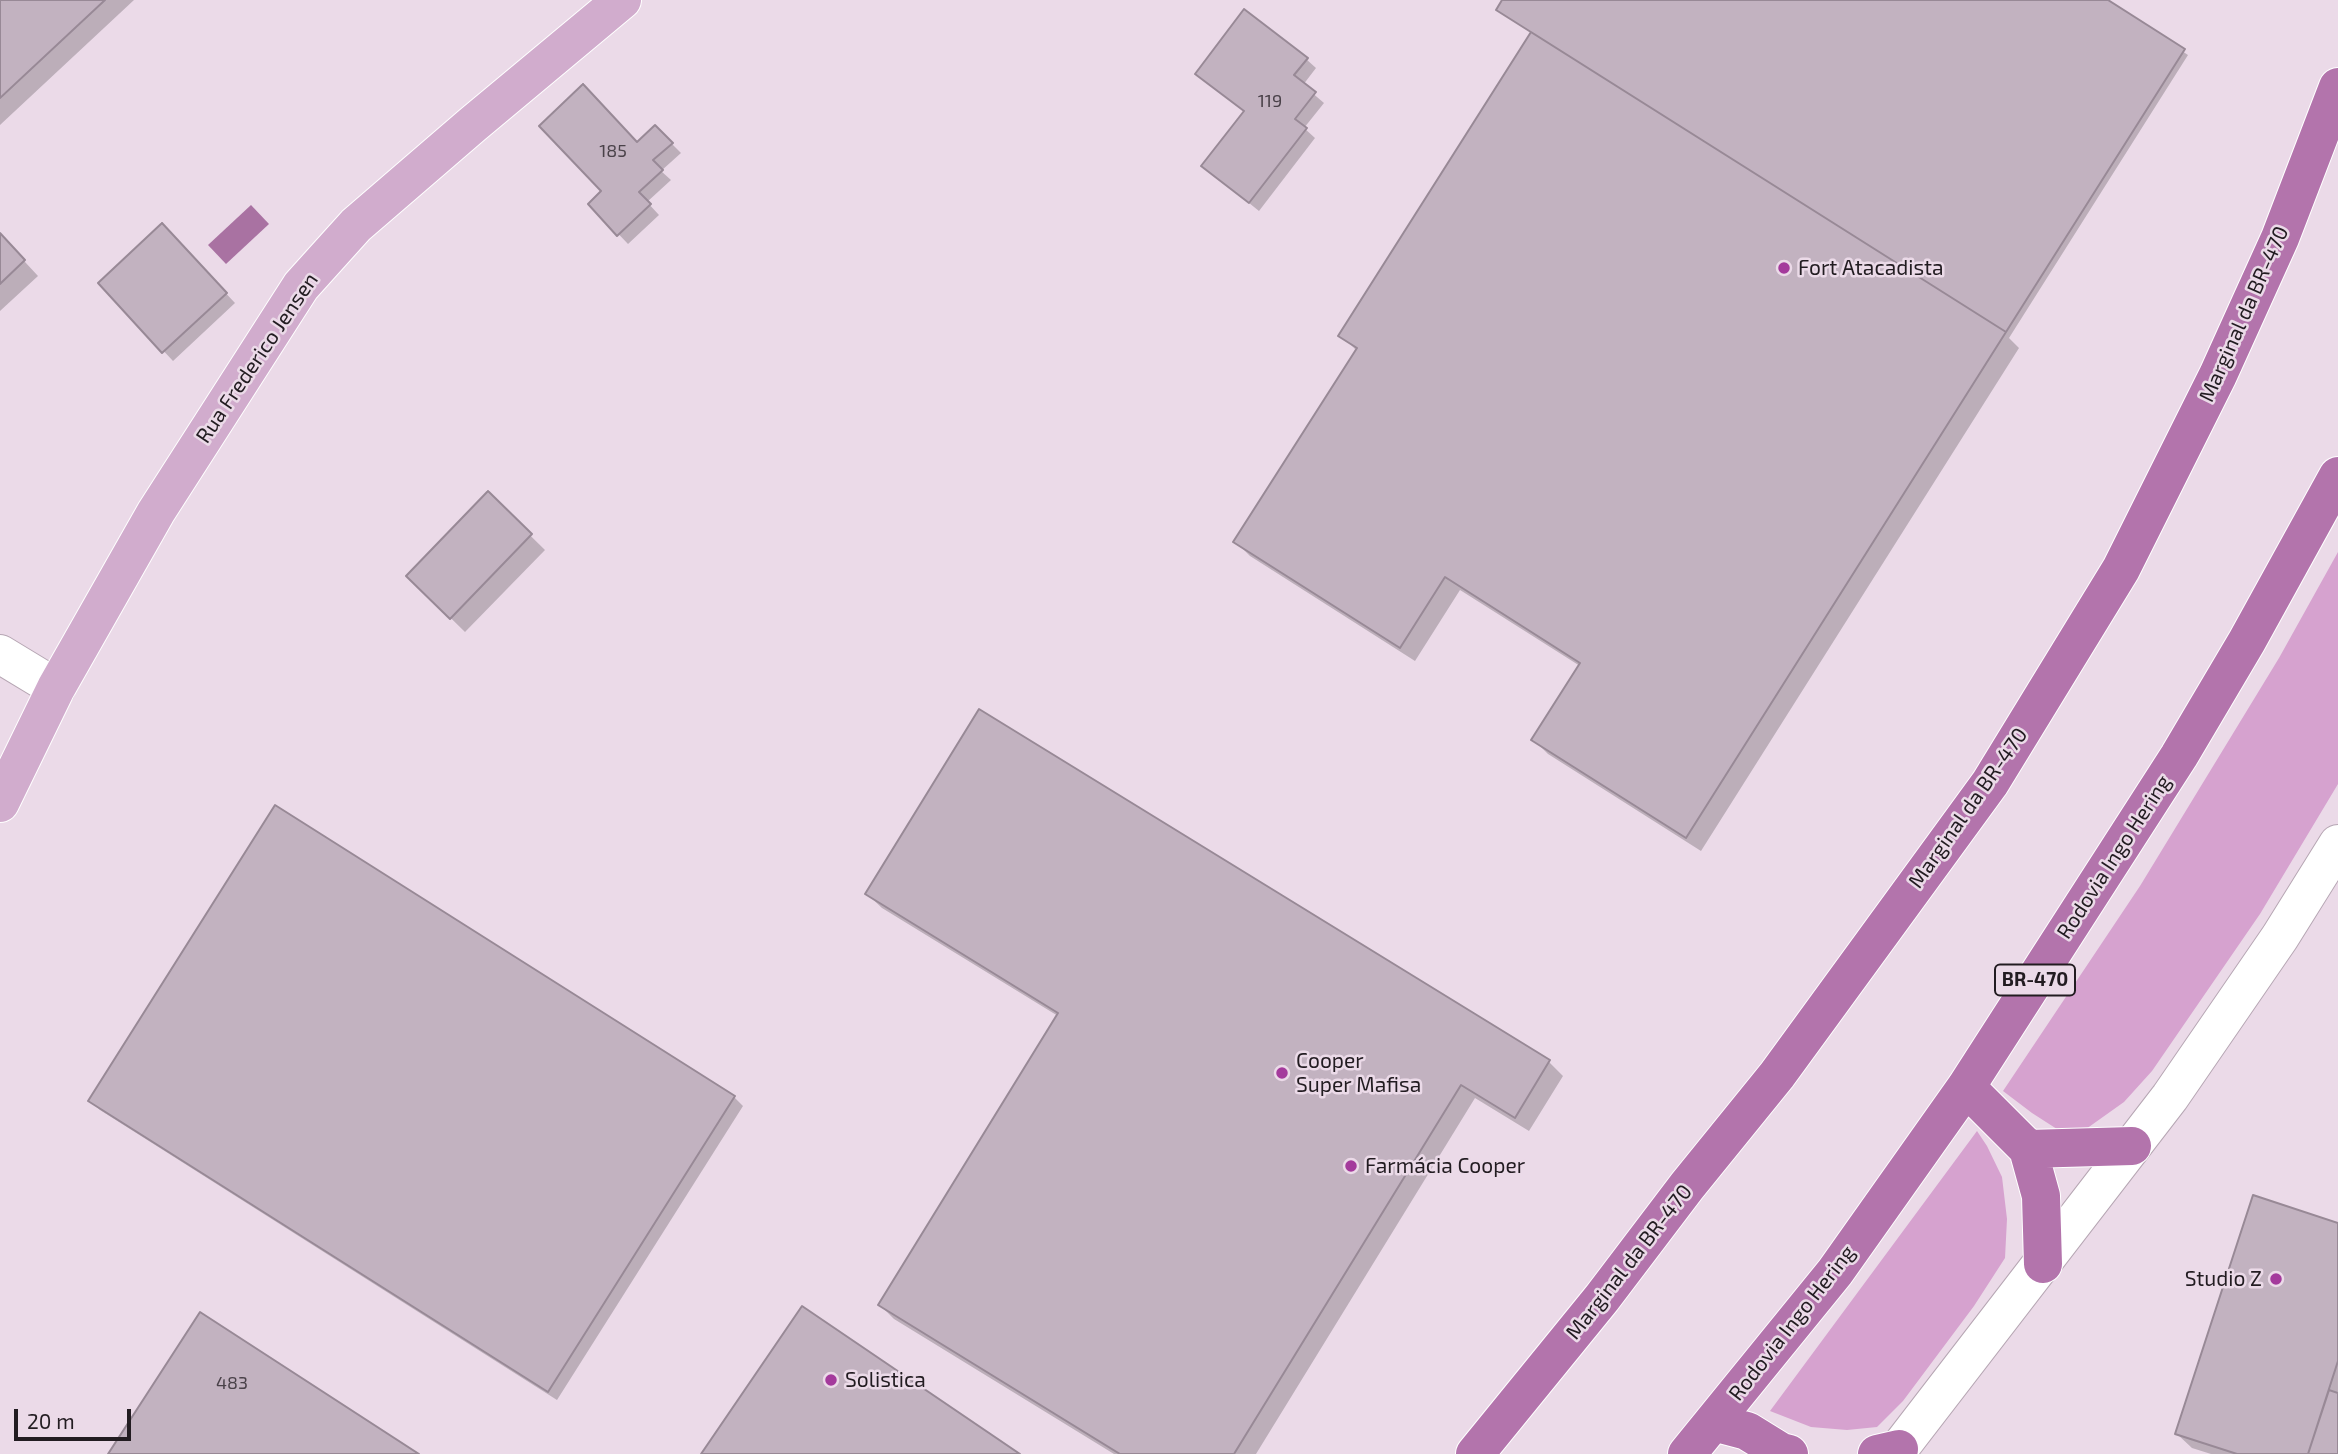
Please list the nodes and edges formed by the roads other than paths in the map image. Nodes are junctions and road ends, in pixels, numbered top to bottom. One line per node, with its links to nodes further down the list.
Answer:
1 (622, 0): 5 (main road, Rua Frederico Jensen)
2 (2338, 87): 15 (highway, Marginal da BR-470)
3 (2338, 476): 8 (highway, Rodovia Ingo Hering / BR-470)
4 (0, 654): 5 (street)
5 (56, 688): 6 (main road, Rua Frederico Jensen)
6 (0, 803)
7 (2338, 844): 9 (street)
8 (1966, 1087): 10 (highway); 12 (highway, Rodovia Ingo Hering / BR-470)
9 (2132, 1146): 10 (highway); 11 (street)
10 (2028, 1149): 11 (highway)
11 (2043, 1264): 13 (street)
12 (1713, 1422): 14 (highway); 16 (highway, Rodovia Ingo Hering / BR-470)
13 (1890, 1452)
14 (1784, 1453)
15 (1475, 1454)
16 (1687, 1454)

